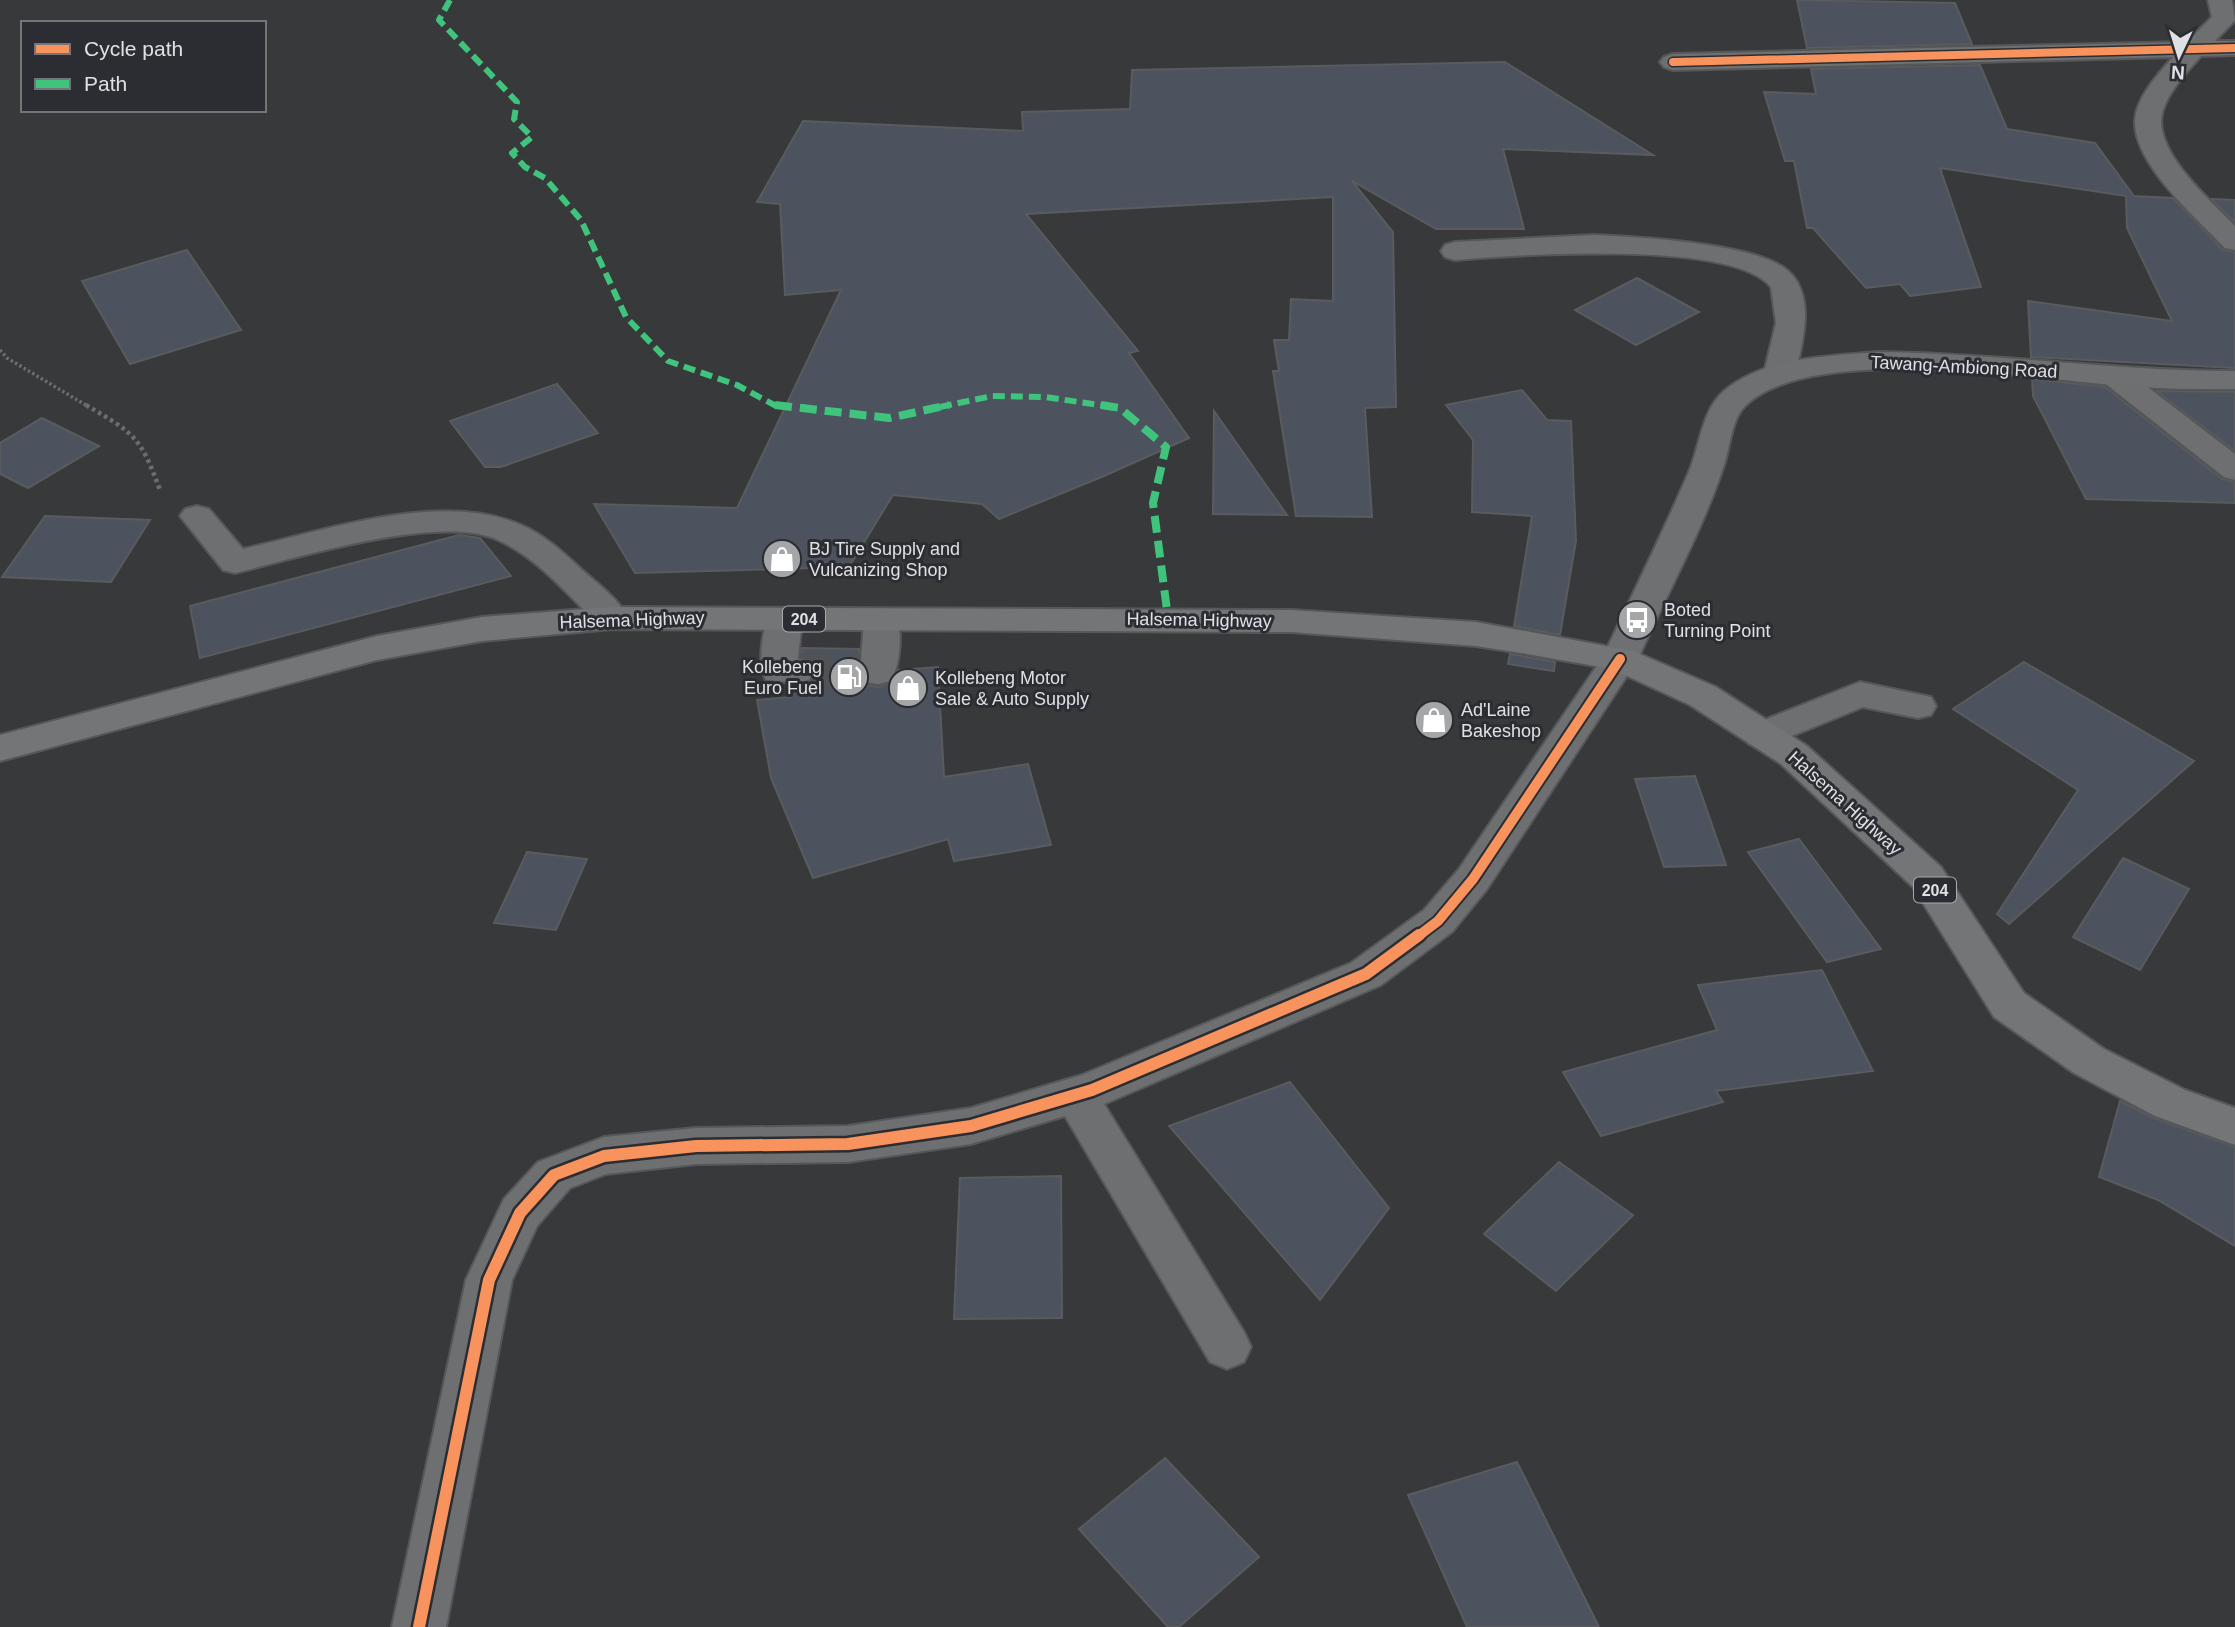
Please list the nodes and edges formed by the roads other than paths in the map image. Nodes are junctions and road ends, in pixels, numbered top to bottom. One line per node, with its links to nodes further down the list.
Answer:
1 (2220, 0): 2 (street)
2 (2194, 47): 3 (street); 4 (street); 5 (street)
3 (2235, 48)
4 (1673, 62)
5 (2235, 242)
6 (1455, 251): 7 (street)
7 (1779, 373): 8 (main road, Tawang-Ambiong Road); 15 (main road, Tawang-Ambiong Road)
8 (2113, 375): 9 (main road, Tawang-Ambiong Road); 10 (street)
9 (2235, 380)
10 (2235, 470)
11 (197, 516): 12 (street)
12 (612, 618): 13 (highway, Halsema Highway / 204); 20 (highway, Halsema Highway / 204)
13 (784, 619): 14 (highway, Halsema Highway / 204); 16 (street)
14 (882, 620): 15 (highway, Halsema Highway / 204); 17 (street)
15 (1620, 659): 19 (highway, Halsema Highway / 204); 21 (street)
16 (796, 671)
17 (864, 671)
18 (1918, 706): 19 (street)
19 (1762, 735): 22 (highway, Halsema Highway / 204)
20 (0, 748)
21 (1075, 1094): 23 (street); 24 (street)
22 (2235, 1127)
23 (1227, 1347)
24 (419, 1627)

